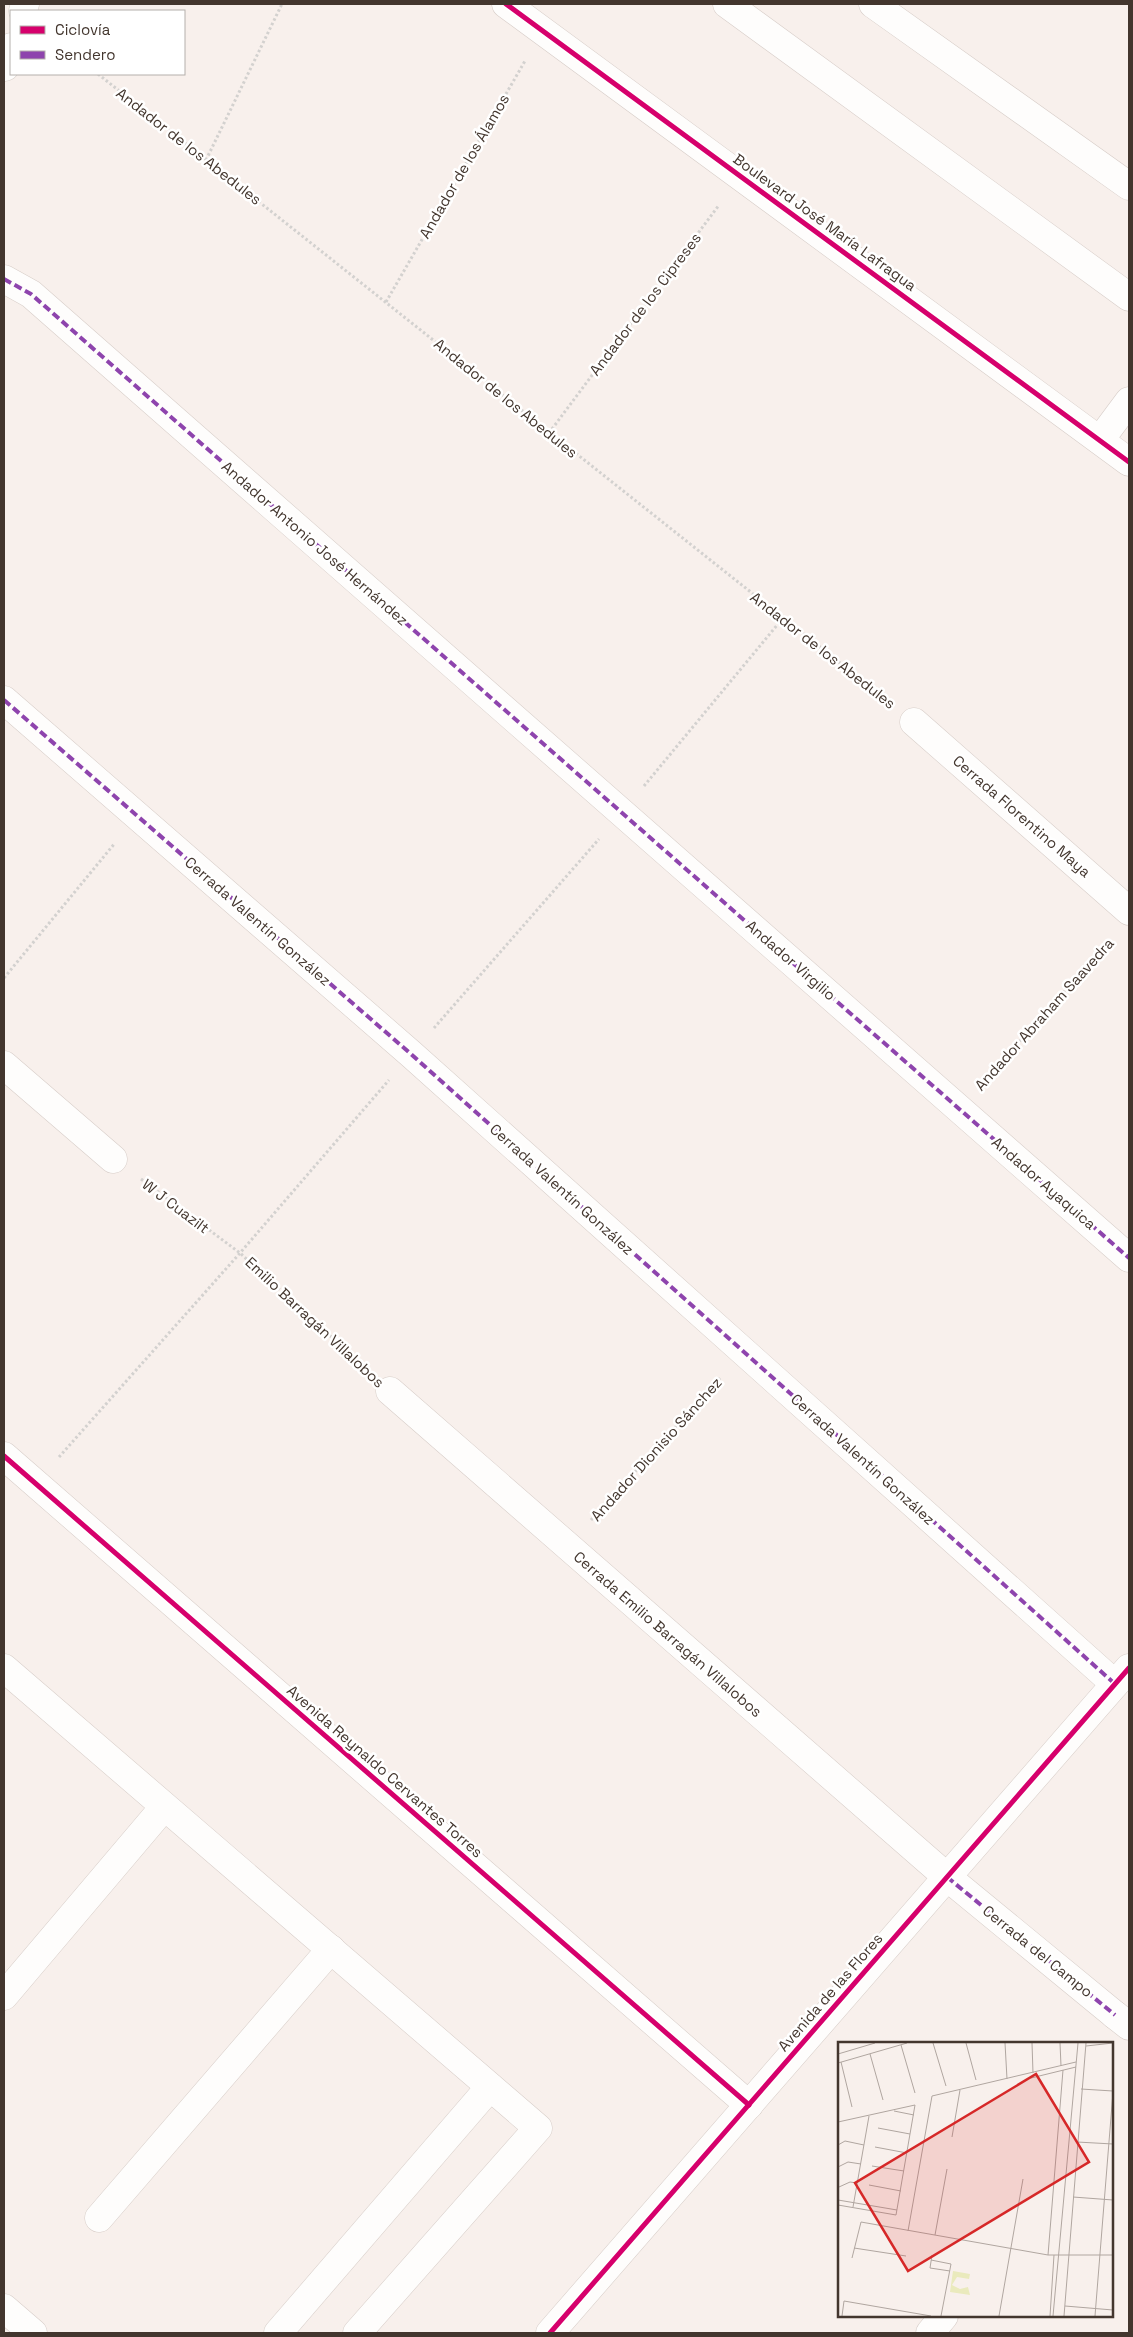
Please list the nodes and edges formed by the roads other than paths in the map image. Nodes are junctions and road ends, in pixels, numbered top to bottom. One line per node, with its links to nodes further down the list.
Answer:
1 (506, 4): 8 (street, Boulevard José María Lafragua)
2 (727, 4): 6 (street)
3 (873, 4): 4 (street)
4 (1129, 186)
5 (4, 279): 12 (street, Andador Antonio José Hernández)
6 (1129, 297)
7 (1129, 401): 8 (street)
8 (1100, 440): 9 (street, Boulevard José María Lafragua)
9 (1129, 462)
10 (4, 700): 21 (street, Cerrada Valentín González)
11 (914, 722): 13 (street, Cerrada Florentino Maya)
12 (622, 813): 15 (street, Andador Virgilio)
13 (1129, 910)
14 (4, 1065): 16 (street)
15 (959, 1108): 17 (street, Andador Ayaquica)
16 (113, 1159)
17 (1129, 1258)
18 (390, 1391): 23 (street, Cerrada Emilio Barragán Villalobos)
19 (4, 1456): 28 (street, Avenida Reynaldo Cervantes Torres)
20 (5, 1672): 22 (street)
21 (1122, 1676): 23 (street, Avenida de las Flores)
22 (164, 1806): 24 (street); 25 (street)
23 (947, 1877): 26 (street, Cerrada del Campo); 28 (street, Avenida de las Flores)
24 (331, 1950): 27 (street); 29 (street)
25 (4, 1996)
26 (1122, 2020)
27 (490, 2087): 33 (street); 34 (street)
28 (749, 2105): 35 (street, Avenida de las Flores)
29 (99, 2218)
30 (7, 2316): 32 (street)
31 (943, 2317): 36 (street)
32 (33, 2333)
33 (278, 2333)
34 (357, 2333)
35 (550, 2333)
36 (930, 2333)

